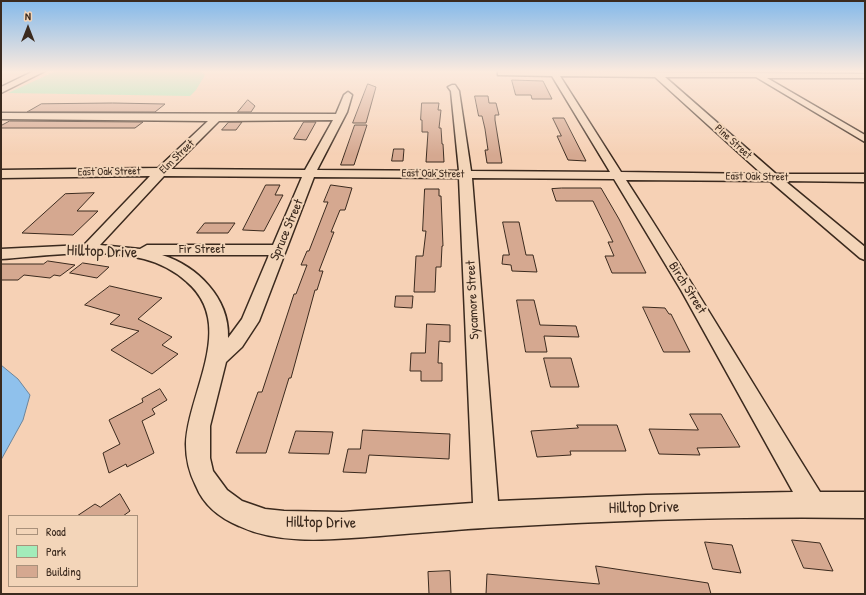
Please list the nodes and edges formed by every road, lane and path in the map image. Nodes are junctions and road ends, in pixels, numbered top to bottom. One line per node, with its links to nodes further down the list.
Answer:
1 (346, 99): 8 (street, Spruce Street)
2 (456, 99): 14 (street, Sycamore Street)
3 (570, 99): 15 (street, Birch Street)
4 (685, 99): 16 (street, Pine Street)
5 (797, 99): 10 (street)
6 (18, 106): 7 (street)
7 (3, 116): 9 (street)
8 (338, 117): 9 (street); 12 (street, Spruce Street)
9 (216, 118): 11 (street, Elm Street)
10 (865, 139)
11 (161, 172): 12 (street, East Oak Street); 13 (street, East Oak Street); 18 (street, Elm Street)
12 (310, 173): 14 (street, East Oak Street); 19 (street, Spruce Street)
13 (1, 174)
14 (465, 175): 15 (street, East Oak Street); 26 (street, Sycamore Street)
15 (618, 176): 16 (street, East Oak Street); 24 (street, Birch Street)
16 (773, 178): 17 (street, East Oak Street); 22 (street, Pine Street)
17 (865, 178)
18 (88, 249): 20 (street, Hilltop Drive); 21 (street, Hilltop Drive)
19 (278, 250): 20 (street, Fir Street); 23 (street, Spruce Street)
20 (127, 251): 23 (street, Hilltop Drive)
21 (1, 254)
22 (865, 256)
23 (217, 358): 26 (street, Hilltop Drive)
24 (814, 504): 25 (street, Hilltop Drive); 26 (street, Hilltop Drive)
25 (865, 505)
26 (486, 514)

